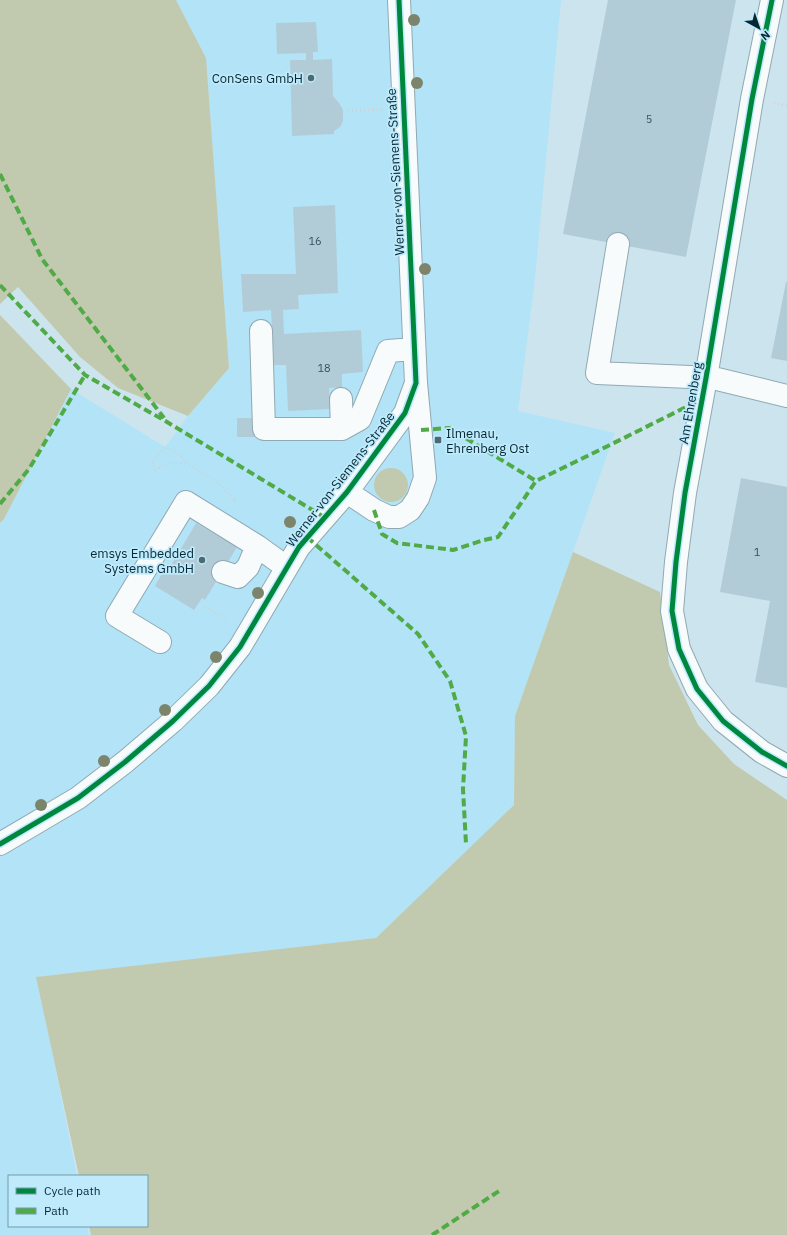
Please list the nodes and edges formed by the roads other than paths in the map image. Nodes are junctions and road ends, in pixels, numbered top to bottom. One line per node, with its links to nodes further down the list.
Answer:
1 (399, 0): 5 (street, Werner-von-Siemens-Straße)
2 (772, 0): 6 (street, Am Ehrenberg)
3 (618, 244): 6 (street)
4 (261, 332): 10 (street)
5 (414, 349): 7 (street, Werner-von-Siemens-Straße); 10 (street)
6 (706, 378): 8 (street); 16 (street, Am Ehrenberg)
7 (416, 383): 11 (street, Werner-von-Siemens-Straße); 11 (street, Werner-von-Siemens-Straße)
8 (787, 396)
9 (341, 399): 10 (street)
10 (342, 429)
11 (347, 492): 13 (street, Werner-von-Siemens-Straße)
12 (257, 546): 13 (street); 14 (street); 15 (street)
13 (286, 567): 17 (street, Werner-von-Siemens-Straße)
14 (223, 572)
15 (160, 642)
16 (787, 766)
17 (0, 844)

